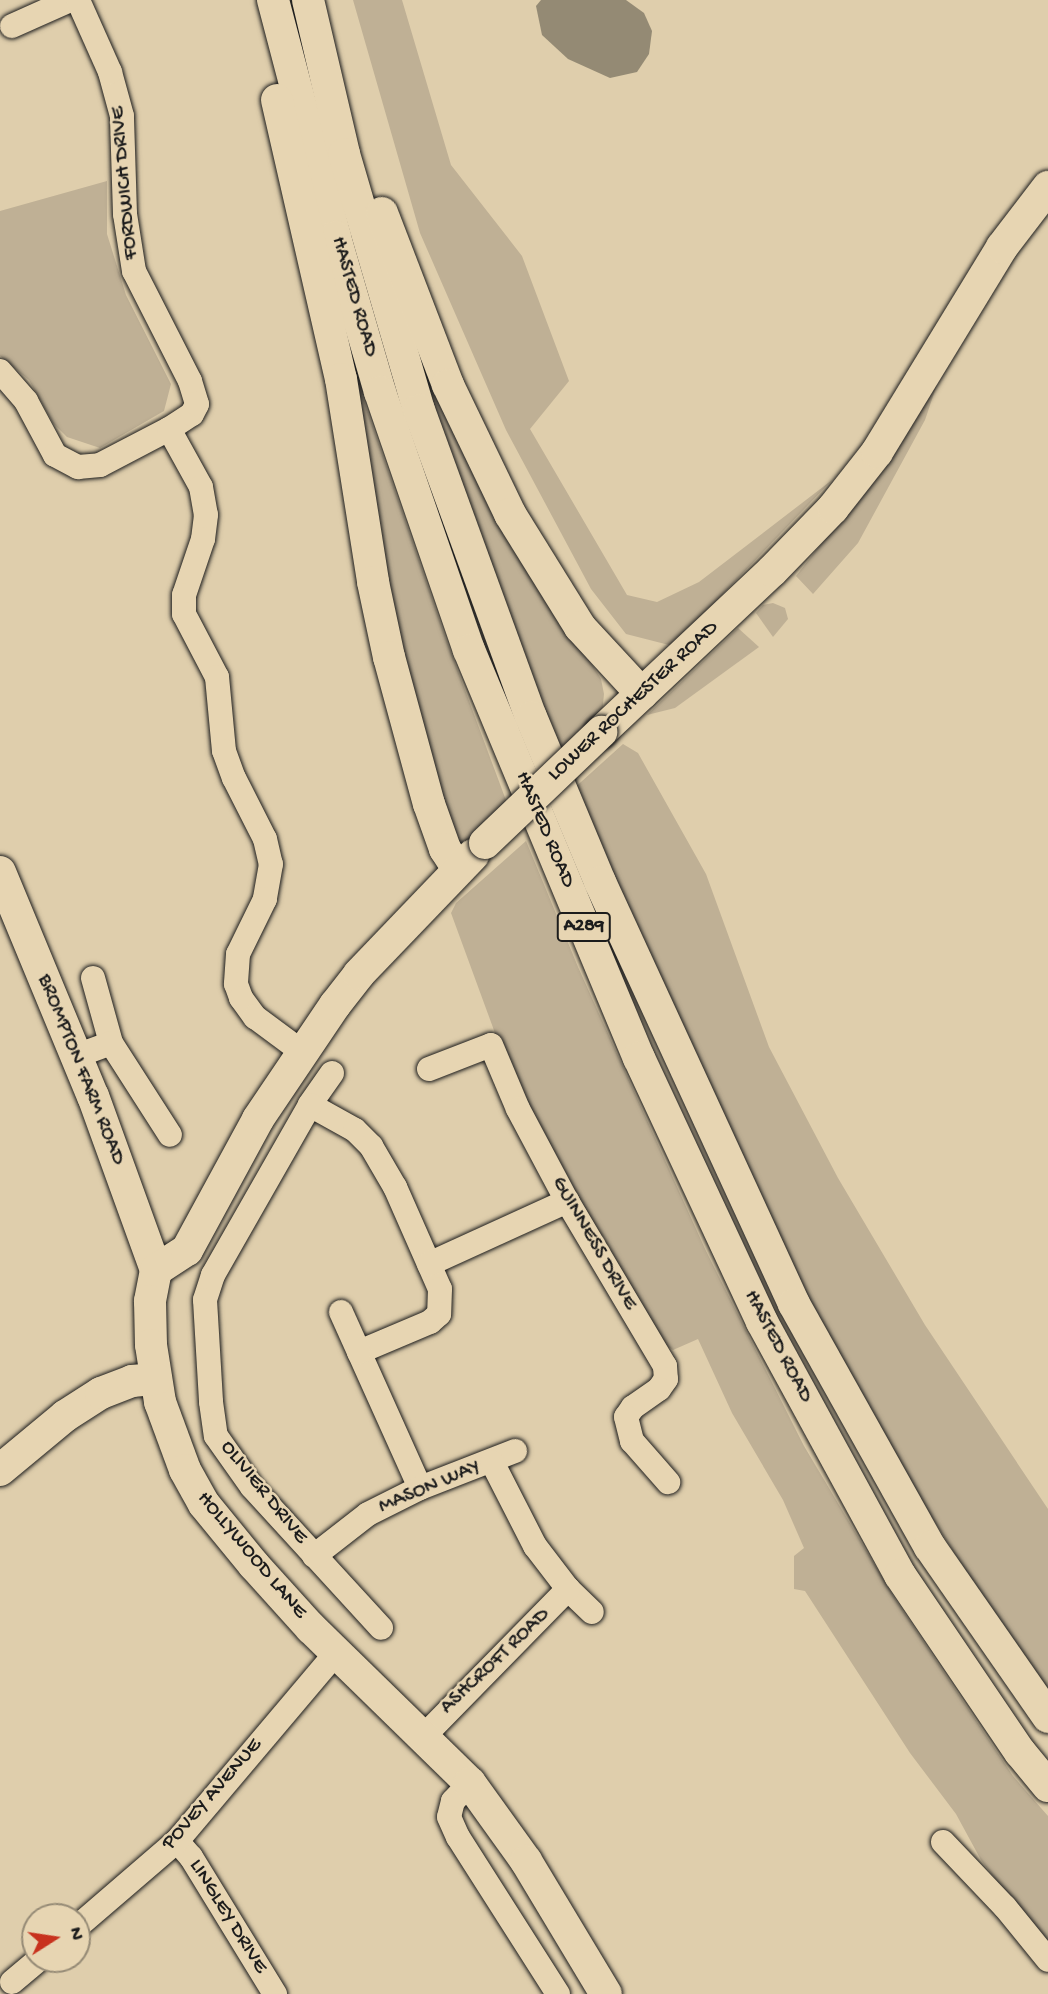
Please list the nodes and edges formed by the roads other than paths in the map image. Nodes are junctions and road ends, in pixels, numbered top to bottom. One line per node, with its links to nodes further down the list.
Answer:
1 (70, 0): 7 (street)
2 (78, 0): 10 (street, FORDWICH DRIVE)
3 (257, 0): 12 (main road)
4 (274, 0): 41 (main road, HASTED ROAD / A289)
5 (308, 0): 38 (main road, HASTED ROAD / A289)
6 (322, 0): 11 (main road)
7 (12, 26)
8 (1048, 187): 11 (main road, LOWER ROCHESTER ROAD)
9 (0, 371): 10 (street, FORDWICH DRIVE)
10 (169, 429): 16 (street)
11 (642, 694): 12 (main road, LOWER ROCHESTER ROAD, bridge)
12 (458, 869): 16 (main road, LOWER ROCHESTER ROAD)
13 (0, 873): 17 (main road, BROMPTON FARM ROAD)
14 (93, 978): 15 (street)
15 (111, 1043): 17 (street); 21 (street)
16 (301, 1051): 24 (main road, LOWER ROCHESTER ROAD)
17 (76, 1056): 24 (main road, BROMPTON FARM ROAD)
18 (429, 1069): 22 (street, GUINNESS DRIVE)
19 (332, 1073): 20 (street, OLIVIER DRIVE)
20 (310, 1105): 23 (street); 33 (street, OLIVIER DRIVE)
21 (170, 1135)
22 (567, 1201): 23 (street); 31 (street, GUINNESS DRIVE)
23 (429, 1264): 26 (street)
24 (156, 1270): 27 (main road, HOLLYWOOD LANE)
25 (341, 1312): 26 (street)
26 (359, 1352): 32 (street)
27 (156, 1379): 30 (main road); 37 (main road, HOLLYWOOD LANE)
28 (515, 1451): 29 (street, MASON WAY)
29 (492, 1462): 32 (street, MASON WAY); 34 (street, ASHCROFT ROAD)
30 (0, 1470)
31 (668, 1482)
32 (420, 1488): 33 (street, MASON WAY)
33 (314, 1556): 36 (street, OLIVIER DRIVE)
34 (568, 1589): 35 (street, ASHCROFT ROAD); 39 (street, ASHCROFT ROAD)
35 (592, 1612)
36 (381, 1628)
37 (337, 1652): 39 (main road, HOLLYWOOD LANE); 42 (street, POVEY AVENUE)
38 (1048, 1717)
39 (424, 1736): 40 (main road, HOLLYWOOD LANE)
40 (470, 1783): 49 (street); 50 (main road, HOLLYWOOD LANE)
41 (1048, 1786)
42 (177, 1841): 44 (street, POVEY AVENUE); 48 (street, LINGLEY DRIVE)
43 (943, 1842): 45 (street)
44 (91, 1915)
45 (1048, 1961)
46 (23, 1973): 47 (street)
47 (12, 1982)
48 (275, 1994)
49 (558, 1994)
50 (606, 1994)

